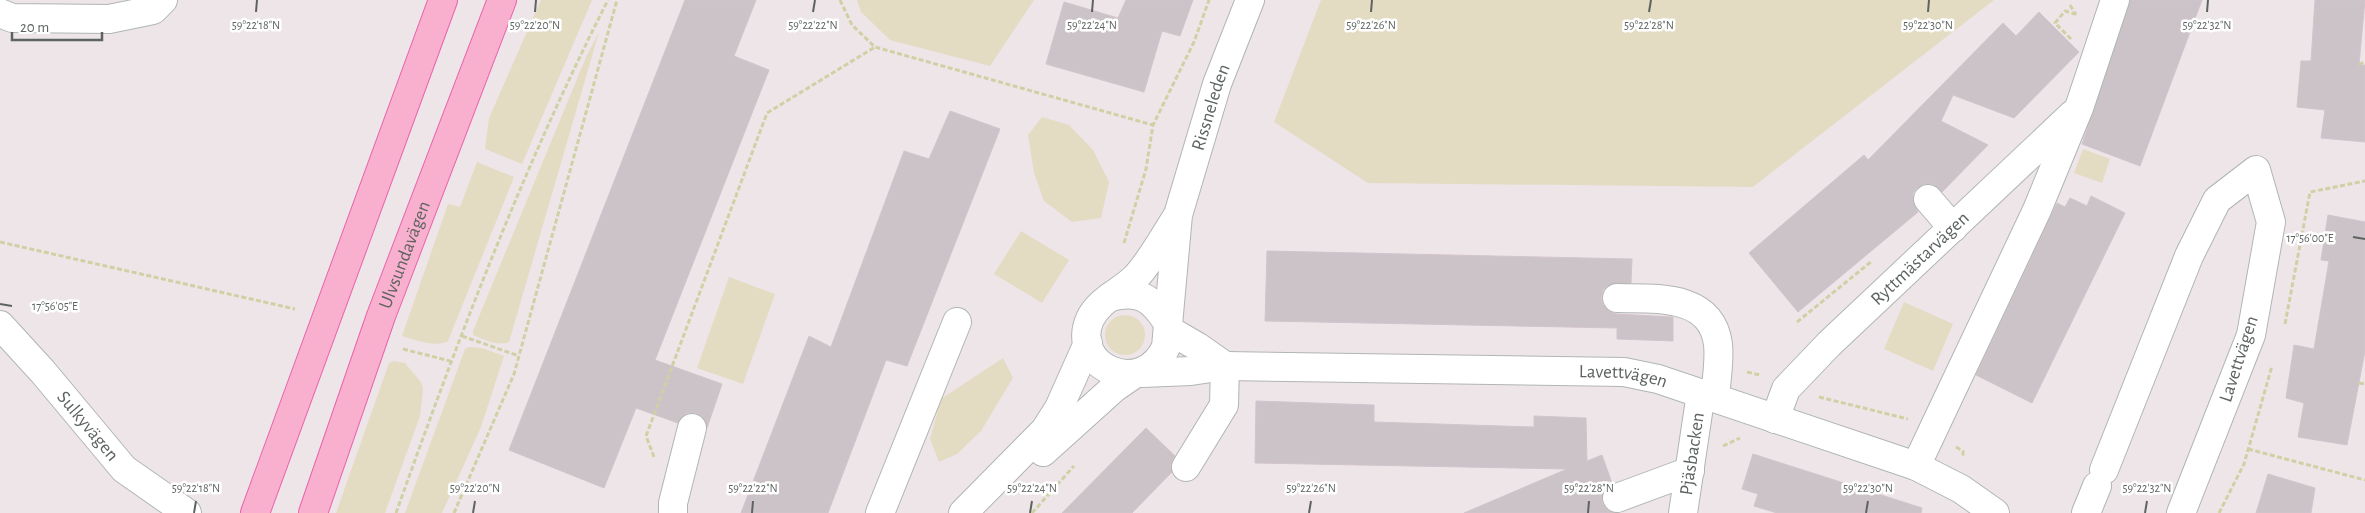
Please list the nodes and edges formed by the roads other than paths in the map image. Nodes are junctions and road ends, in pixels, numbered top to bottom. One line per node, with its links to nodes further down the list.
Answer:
1 (164, 0): 6 (street)
2 (443, 0): 27 (main road)
3 (502, 0): 28 (main road, Ulvsundavägen)
4 (1250, 0): 9 (street, Rissneleden)
5 (2115, 0): 7 (street, Ryttmästarvägen)
6 (0, 13)
7 (2079, 108): 10 (street, Ryttmästarvägen); 23 (street, Ryttmästarvägen)
8 (1928, 199): 10 (street)
9 (1178, 215): 11 (street, Rissneleden); 15 (street, Rissneleden)
10 (1953, 228): 20 (street, Ryttmästarvägen)
11 (1110, 298): 15 (street); 16 (street, Rissneleden)
12 (1617, 298): 19 (street, Pjäsbacken)
13 (957, 322): 30 (street)
14 (0, 325): 26 (street, Sulkyvägen)
15 (1168, 326): 17 (street); 18 (street, Rissneleden)
16 (1088, 343): 18 (street); 31 (street, Rissneleden)
17 (1225, 366): 18 (street, Lavettvägen); 19 (street, Lavettvägen); 22 (street)
18 (1137, 374): 32 (street, Rissneleden)
19 (1708, 396): 20 (street, Lavettvägen); 24 (street, Pjäsbacken)
20 (1775, 419): 23 (street, Lavettvägen)
21 (692, 428): 29 (street)
22 (1186, 466)
23 (1916, 466): 34 (street, Lavettvägen)
24 (1690, 471): 25 (street); 33 (street, Pjäsbacken)
25 (1618, 498)
26 (187, 513)
27 (254, 513)
28 (313, 513)
29 (673, 513)
30 (880, 513)
31 (963, 513)
32 (980, 513)
33 (1683, 513)
34 (1995, 513)
35 (2086, 513): 36 (street, Lavettvägen)
36 (2181, 513)

